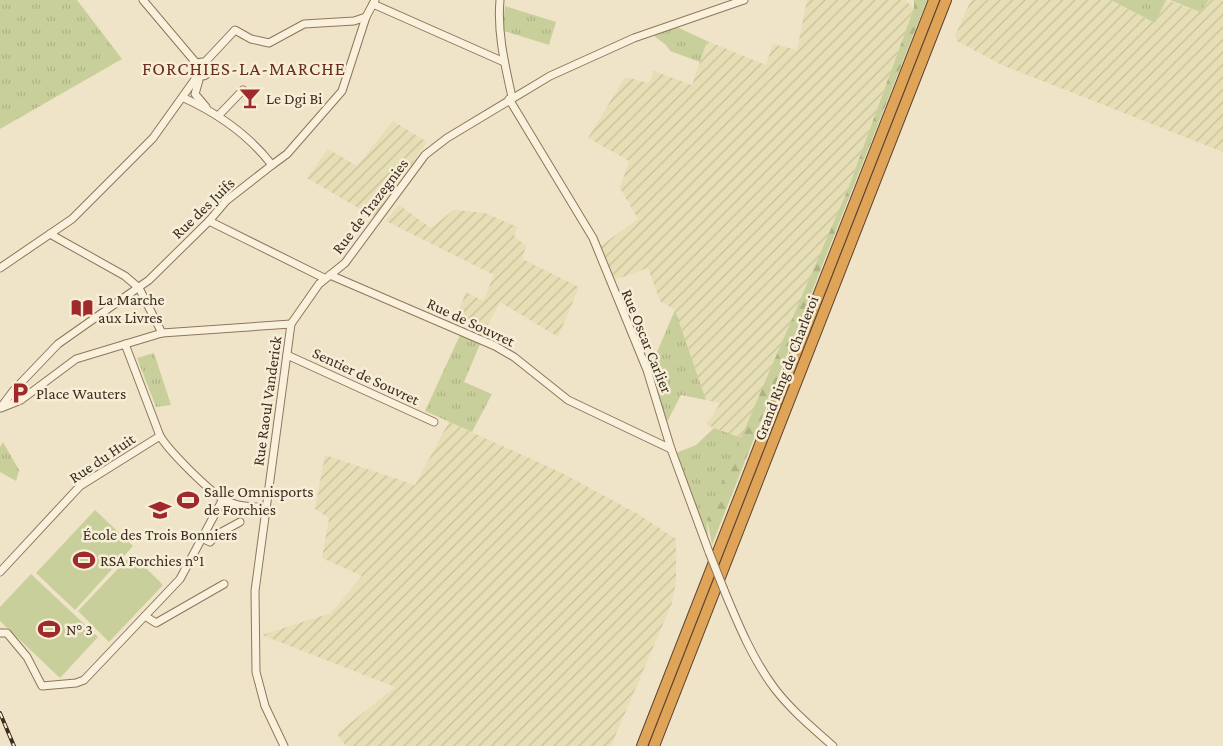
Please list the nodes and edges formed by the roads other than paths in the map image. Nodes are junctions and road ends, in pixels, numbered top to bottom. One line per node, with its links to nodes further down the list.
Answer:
1 (144, 0): 10 (street)
2 (500, 0): 9 (street, Rue Oscar Carlier)
3 (744, 0): 14 (street, Rue de Trazegnies)
4 (934, 0): 40 (highway, Grand Ring de Charleroi)
5 (946, 0): 41 (highway, Grand Ring de Charleroi)
6 (374, 2): 7 (street, Rue des Juifs); 9 (street)
7 (366, 17): 8 (street); 17 (street, Rue des Juifs)
8 (205, 62): 10 (street); 11 (street)
9 (504, 62): 14 (street, Rue Oscar Carlier)
10 (197, 64): 11 (street)
11 (200, 76): 13 (street); 15 (street)
12 (243, 90): 16 (street)
13 (184, 98): 15 (street); 19 (street)
14 (511, 98): 21 (street, Rue de Trazegnies); 30 (street, Rue Oscar Carlier)
15 (210, 110): 16 (street)
16 (218, 116): 17 (street)
17 (272, 165): 18 (street, Rue des Juifs)
18 (209, 221): 21 (street, Rue de Souvret); 22 (street, Rue des Juifs)
19 (50, 234): 20 (street); 22 (street)
20 (0, 268)
21 (327, 277): 23 (street, Rue de Trazegnies); 30 (street, Rue de Souvret)
22 (139, 288): 24 (street); 27 (street, Rue des Juifs)
23 (291, 324): 24 (street); 26 (street, Rue Raoul Vanderick)
24 (162, 333): 25 (street)
25 (125, 344): 27 (street); 29 (street)
26 (287, 355): 28 (street, Sentier de Souvret); 32 (street, Rue Raoul Vanderick)
27 (0, 408)
28 (434, 422)
29 (160, 436): 31 (street); 35 (street, Rue du Huit)
30 (671, 449): 42 (street, Rue Oscar Carlier, bridge)
31 (223, 499): 32 (street); 34 (street)
32 (265, 508): 39 (street, Rue Raoul Vanderick)
33 (240, 522): 34 (street)
34 (202, 538): 37 (street)
35 (0, 572)
36 (224, 584): 37 (street)
37 (145, 616): 38 (street)
38 (0, 632)
39 (284, 746)
40 (642, 746)
41 (654, 746)
42 (834, 746)

